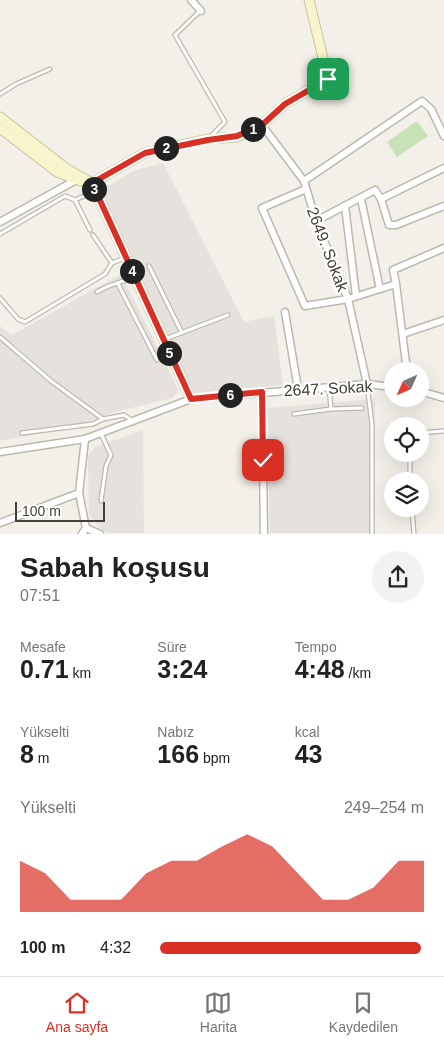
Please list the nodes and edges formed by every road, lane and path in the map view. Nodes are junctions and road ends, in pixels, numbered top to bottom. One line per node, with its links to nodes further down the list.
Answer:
1 (191, 0): 3 (street)
2 (309, 0): 7 (street)
3 (201, 11): 10 (lane)
4 (50, 69): 5 (lane)
5 (0, 94)
6 (0, 118): 14 (street)
7 (262, 125): 10 (street); 13 (street, 2649. Sokak)
8 (0, 128): 12 (street)
9 (444, 136): 13 (street)
10 (208, 140): 14 (street)
11 (444, 168): 17 (street)
12 (76, 180): 14 (street); 22 (street)
13 (304, 181): 15 (street, 2649. Sokak)
14 (93, 187): 18 (lane); 27 (street)
15 (306, 189): 21 (street, 2649. Sokak); 37 (street)
16 (361, 199): 17 (street); 19 (street); 33 (street)
17 (381, 199): 20 (street)
18 (75, 200): 23 (lane); 24 (lane)
19 (344, 206): 21 (street); 35 (street)
20 (444, 206)
21 (316, 221): 37 (street, 2649. Sokak)
22 (0, 222)
23 (90, 230)
24 (0, 234)
25 (93, 235): 28 (lane)
26 (444, 248): 32 (street)
27 (126, 258): 28 (lane); 30 (street)
28 (112, 263): 36 (lane)
29 (149, 266): 41 (lane)
30 (134, 277): 31 (lane); 44 (street)
31 (118, 284): 34 (lane); 45 (lane)
32 (396, 284): 33 (street); 42 (street)
33 (380, 289): 35 (street)
34 (97, 292)
35 (356, 296): 37 (street)
36 (0, 298)
37 (348, 299): 47 (street, 2649. Sokak)
38 (285, 312): 50 (street)
39 (228, 315): 41 (lane)
40 (444, 320): 42 (street)
41 (182, 333): 44 (lane)
42 (403, 334): 46 (street)
43 (0, 337): 58 (lane)
44 (163, 340): 54 (street)
45 (157, 360)
46 (406, 362)
47 (367, 384): 48 (street, 2647. Sokak); 49 (street, 2647. Sokak); 73 (lane)
48 (384, 386)
49 (329, 387): 50 (street, 2647. Sokak); 56 (lane)
50 (298, 389): 51 (street, 2647. Sokak)
51 (262, 392): 54 (street, 2647. Sokak); 72 (street)
52 (429, 394): 53 (street)
53 (444, 398)
54 (191, 399): 59 (street, 2647. Sokak)
55 (362, 408): 56 (lane)
56 (332, 409): 57 (lane)
57 (294, 414)
58 (103, 419): 59 (lane); 62 (lane)
59 (134, 422): 63 (street, 2647. Sokak)
60 (444, 431): 61 (lane)
61 (429, 432)
62 (22, 433)
63 (101, 434): 64 (street, 2647. Sokak); 67 (lane)
64 (85, 439): 65 (street); 66 (street)
65 (0, 451)
66 (79, 493): 69 (street); 70 (street)
67 (101, 501)
68 (413, 517): 74 (lane)
69 (0, 523)
70 (84, 531): 71 (street)
71 (100, 534)
72 (264, 534)
73 (372, 534)
74 (414, 534)

